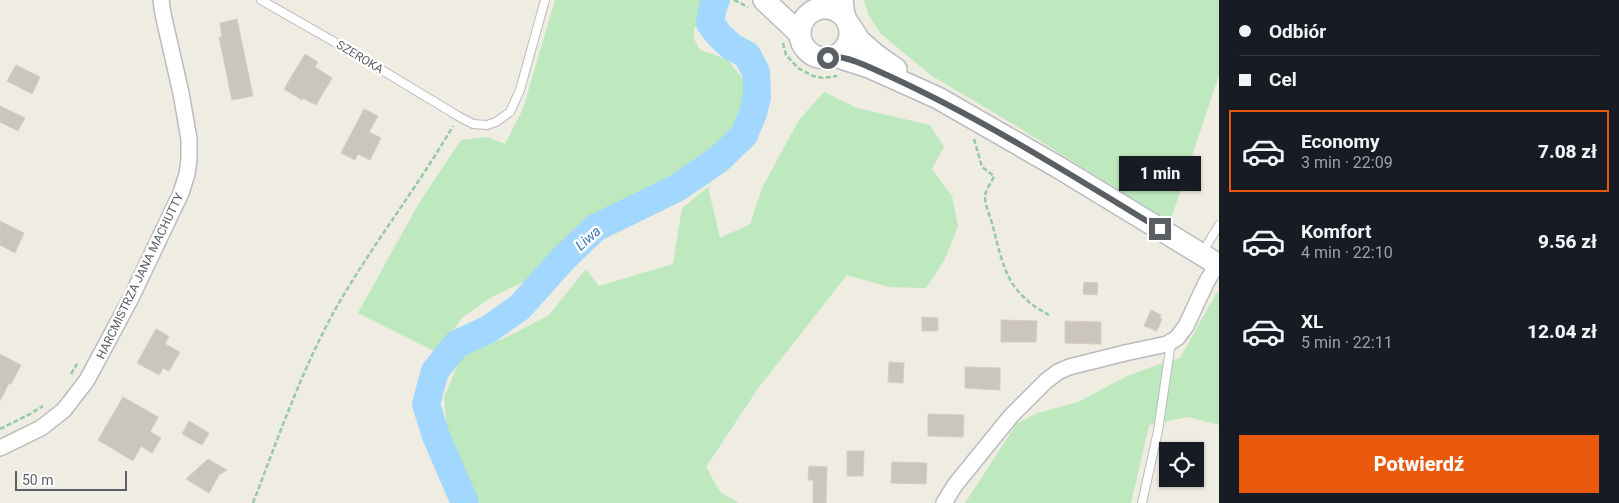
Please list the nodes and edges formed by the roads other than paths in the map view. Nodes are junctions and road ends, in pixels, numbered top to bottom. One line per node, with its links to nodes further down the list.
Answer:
1 (161, 0): 15 (street, HARCMISTRZA JANA MACHUTTY)
2 (260, 0): 3 (lane, SZEROKA)
3 (545, 0)
4 (764, 0): 9 (main road)
5 (776, 0): 7 (main road)
6 (845, 0): 8 (street)
7 (821, 4): 8 (main road); 9 (main road)
8 (848, 23): 10 (main road); 11 (main road)
9 (791, 36): 10 (main road)
10 (837, 66): 11 (main road)
11 (938, 98): 13 (main road)
12 (1219, 225): 13 (lane)
13 (1213, 261): 14 (street)
14 (1167, 344): 16 (street); 17 (lane)
15 (0, 448)
16 (944, 503)
17 (1142, 503)

